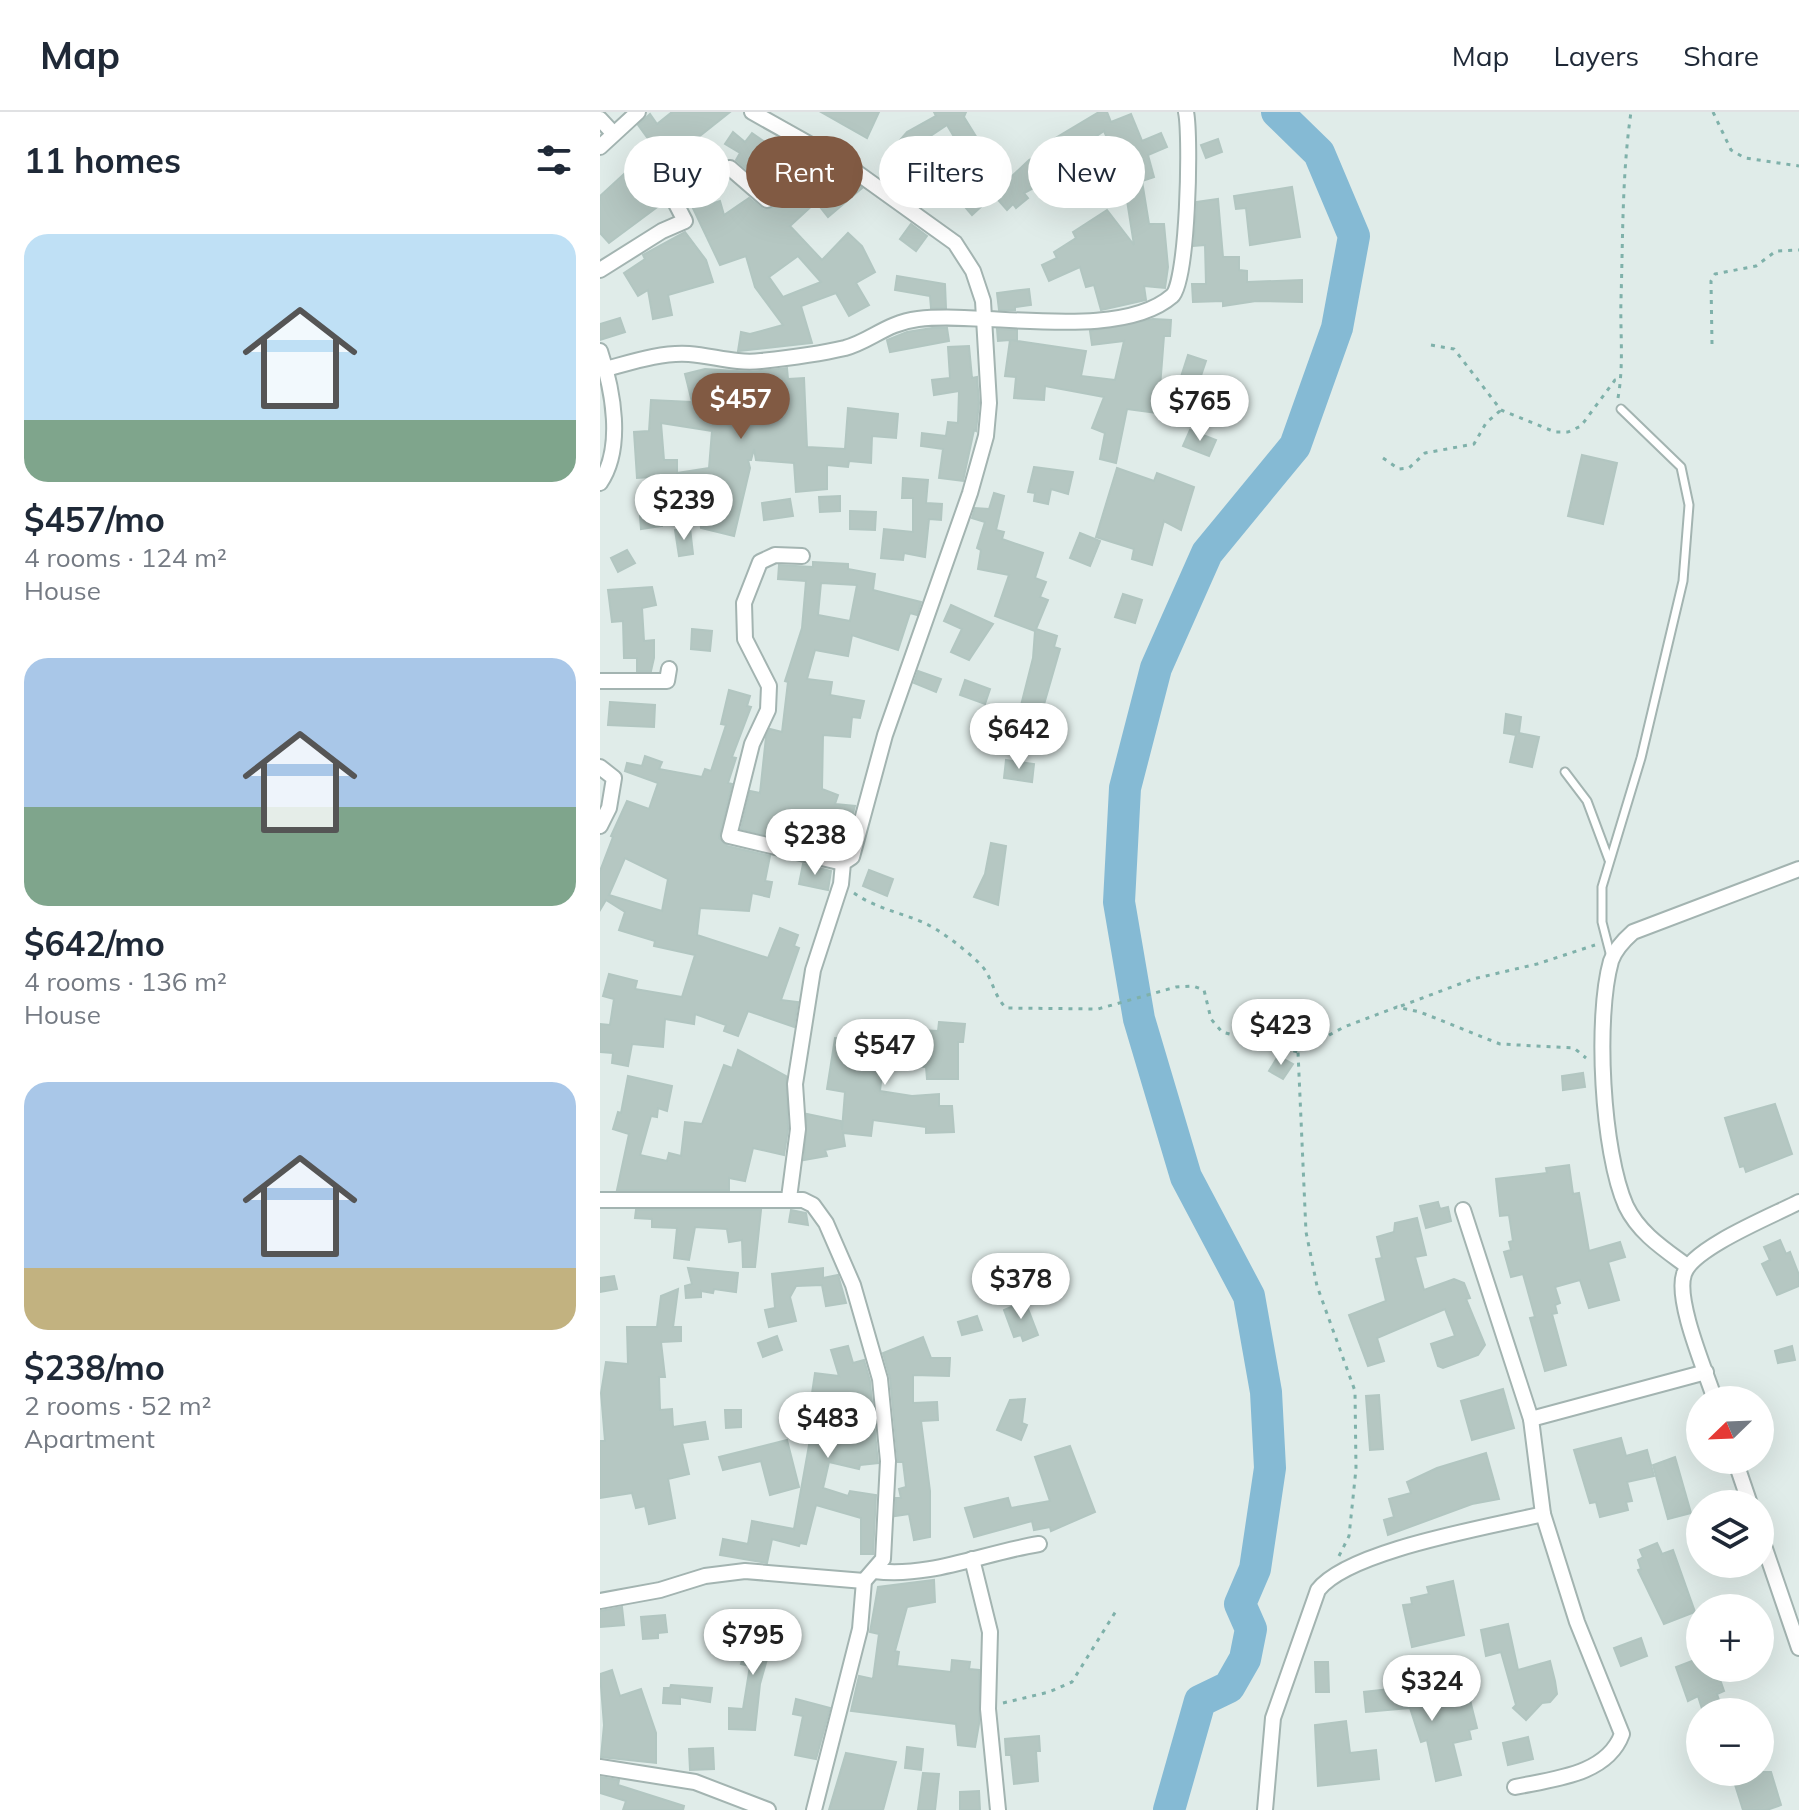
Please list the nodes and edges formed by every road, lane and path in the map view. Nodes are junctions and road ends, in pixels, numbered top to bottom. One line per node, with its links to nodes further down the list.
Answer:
1 (638, 112): 7 (street)
2 (752, 112): 13 (street)
3 (1186, 112): 13 (street)
4 (1631, 112): 18 (path)
5 (1713, 112): 9 (path)
6 (600, 119): 7 (street)
7 (613, 133): 8 (street)
8 (600, 147)
9 (1799, 166)
10 (746, 182): 12 (street)
11 (1799, 250): 14 (path)
12 (600, 270)
13 (985, 320): 17 (street); 30 (street)
14 (1712, 344)
15 (1431, 345): 20 (path)
16 (600, 351): 17 (street)
17 (606, 369): 22 (street)
18 (1621, 379): 19 (path); 20 (path)
19 (1621, 409): 29 (lane)
20 (1501, 410): 21 (path)
21 (1383, 458)
22 (600, 483)
23 (802, 556): 30 (street)
24 (669, 669): 25 (street)
25 (600, 681)
26 (600, 767): 28 (street)
27 (1565, 772): 29 (lane)
28 (600, 826)
29 (1609, 860): 33 (lane)
30 (843, 863): 32 (street)
31 (1799, 869): 33 (street)
32 (841, 884): 35 (path); 37 (street)
33 (1610, 954): 34 (path); 36 (street)
34 (1397, 1007): 35 (path); 36 (path)
35 (1298, 1052): 50 (path)
36 (1605, 1073): 41 (street)
37 (789, 1198): 38 (street); 49 (street)
38 (600, 1200)
39 (1799, 1202): 41 (street)
40 (1463, 1210): 44 (street)
41 (1687, 1266): 42 (street)
42 (1706, 1372): 43 (street); 44 (street)
43 (1710, 1386)
44 (1531, 1419): 45 (street)
45 (1543, 1514): 50 (street); 56 (street)
46 (1039, 1544): 47 (street)
47 (972, 1559): 49 (street); 54 (street)
48 (1774, 1575): 53 (street)
49 (869, 1576): 51 (street); 58 (street)
50 (1328, 1577): 60 (street)
51 (600, 1601)
52 (1116, 1611): 54 (path)
53 (1799, 1648)
54 (988, 1709): 59 (street)
55 (600, 1767): 57 (street)
56 (1515, 1787)
57 (768, 1810)
58 (814, 1810)
59 (998, 1810)
60 (1265, 1810)

